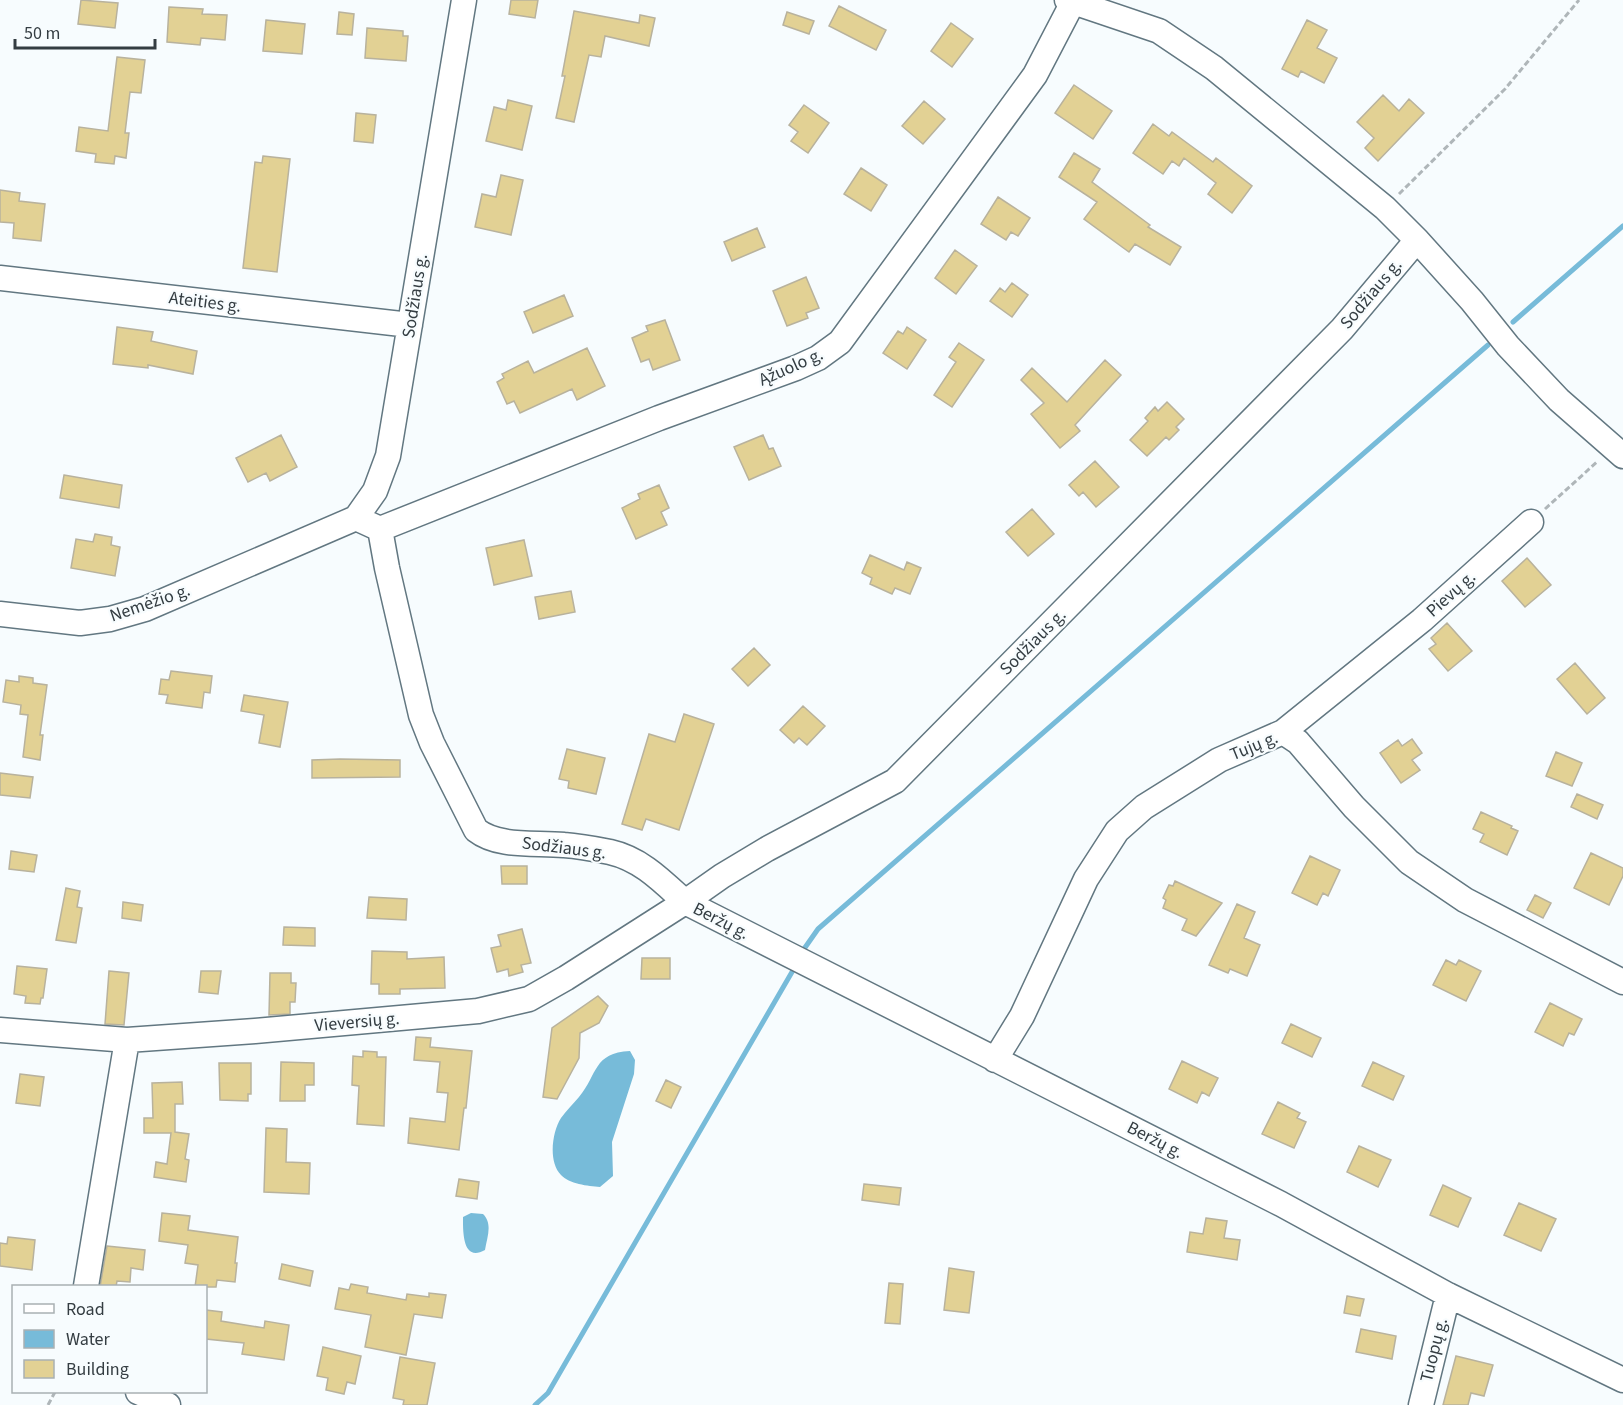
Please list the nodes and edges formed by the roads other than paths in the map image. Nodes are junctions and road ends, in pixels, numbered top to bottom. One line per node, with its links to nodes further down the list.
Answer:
1 (464, 0): 5 (street, Sodžiaus g.)
2 (1070, 1): 3 (street); 9 (street, Ąžuolo g.)
3 (1417, 240): 6 (street); 12 (street, Sodžiaus g.)
4 (0, 278): 5 (street, Ateities g.)
5 (410, 325): 7 (street, Sodžiaus g.)
6 (1618, 452)
7 (356, 518): 9 (street); 10 (street, Nemėžio g.)
8 (1531, 522): 11 (street, Pievų g.)
9 (380, 529): 12 (street, Sodžiaus g.)
10 (0, 614)
11 (1283, 732): 13 (street, Tujų g.); 16 (street, Tujų g.)
12 (685, 902): 15 (street, Vieversių g.); 16 (street, Beržų g.)
13 (1623, 982)
14 (0, 1030): 15 (street, Vieversių g.)
15 (128, 1040): 17 (street)
16 (995, 1060): 18 (street, Beržų g.)
17 (86, 1285)
18 (1448, 1295): 19 (street, Beržų g.); 22 (street, Tuopų g.)
19 (1623, 1380)
20 (140, 1393): 21 (street)
21 (168, 1405)
22 (1421, 1405)

